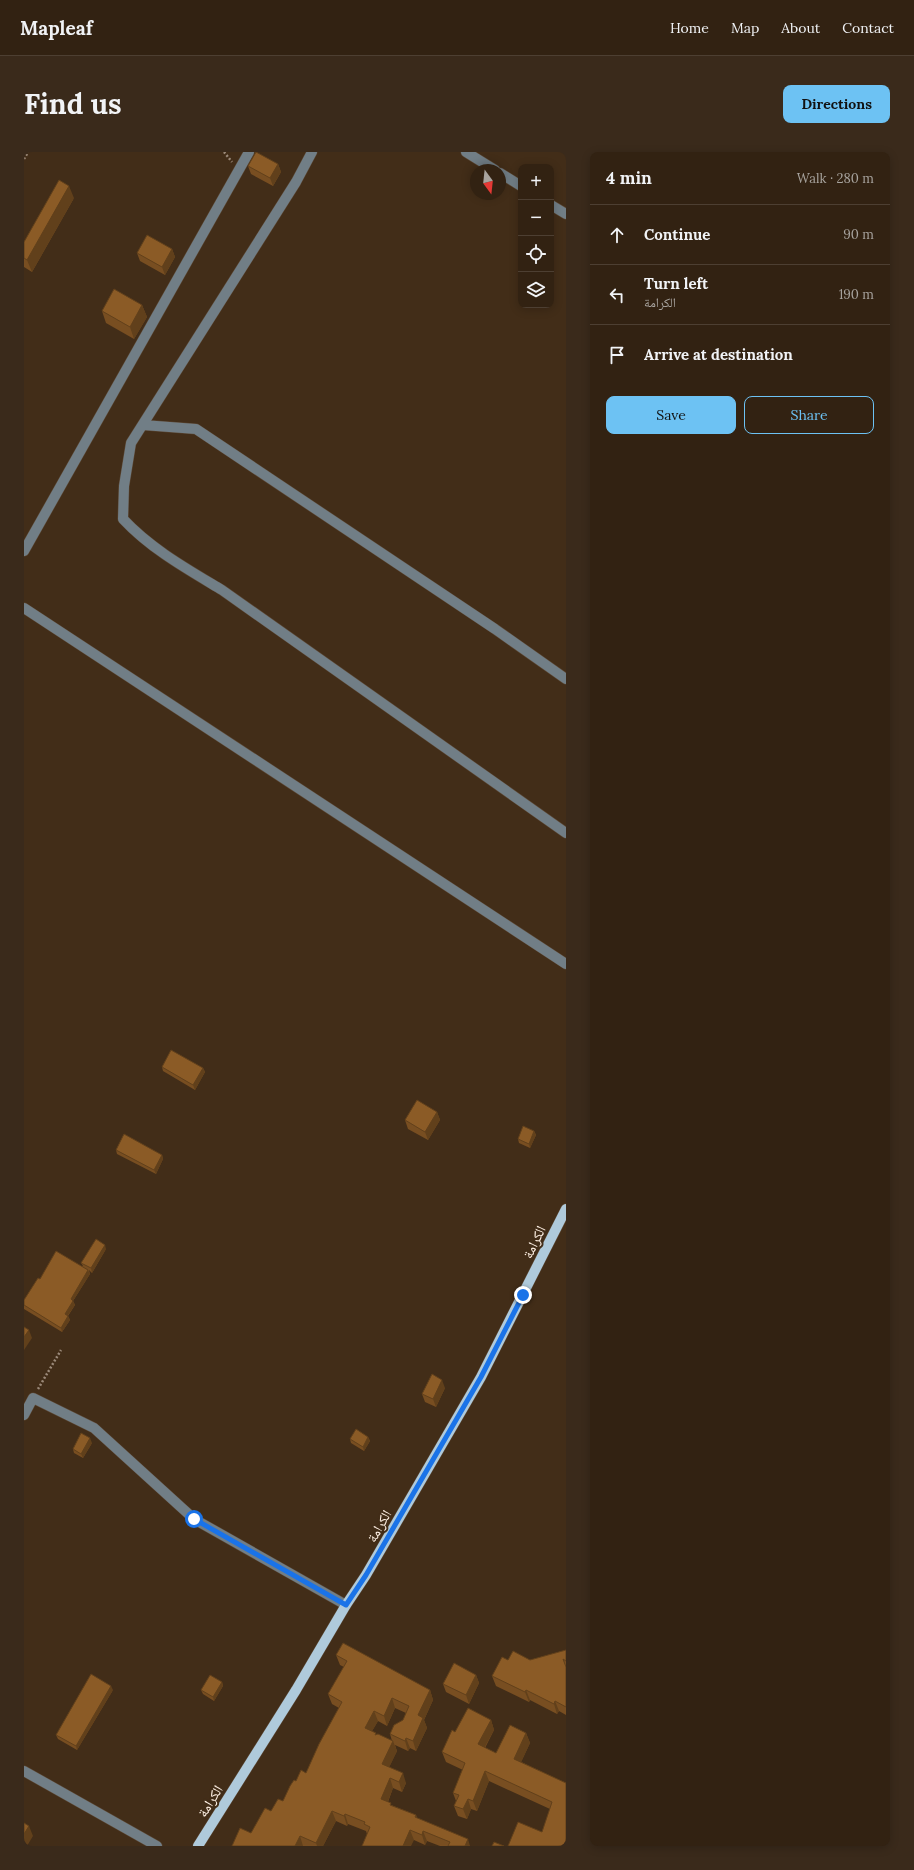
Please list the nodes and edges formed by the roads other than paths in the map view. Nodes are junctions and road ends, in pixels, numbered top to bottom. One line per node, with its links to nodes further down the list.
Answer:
1 (248, 152): 10 (street)
2 (312, 152): 9 (street)
3 (466, 152): 4 (street)
4 (485, 164)
5 (506, 177): 6 (street)
6 (518, 184)
7 (554, 207): 8 (street)
8 (566, 214)
9 (143, 425): 12 (street); 13 (street)
10 (24, 551)
11 (24, 608): 14 (street)
12 (566, 679)
13 (566, 833)
14 (566, 964)
15 (566, 1209): 17 (main road, الكرامة)
16 (24, 1415): 17 (street)
17 (346, 1605): 20 (main road, الكرامة)
18 (24, 1771): 19 (street)
19 (157, 1846)
20 (198, 1846)

